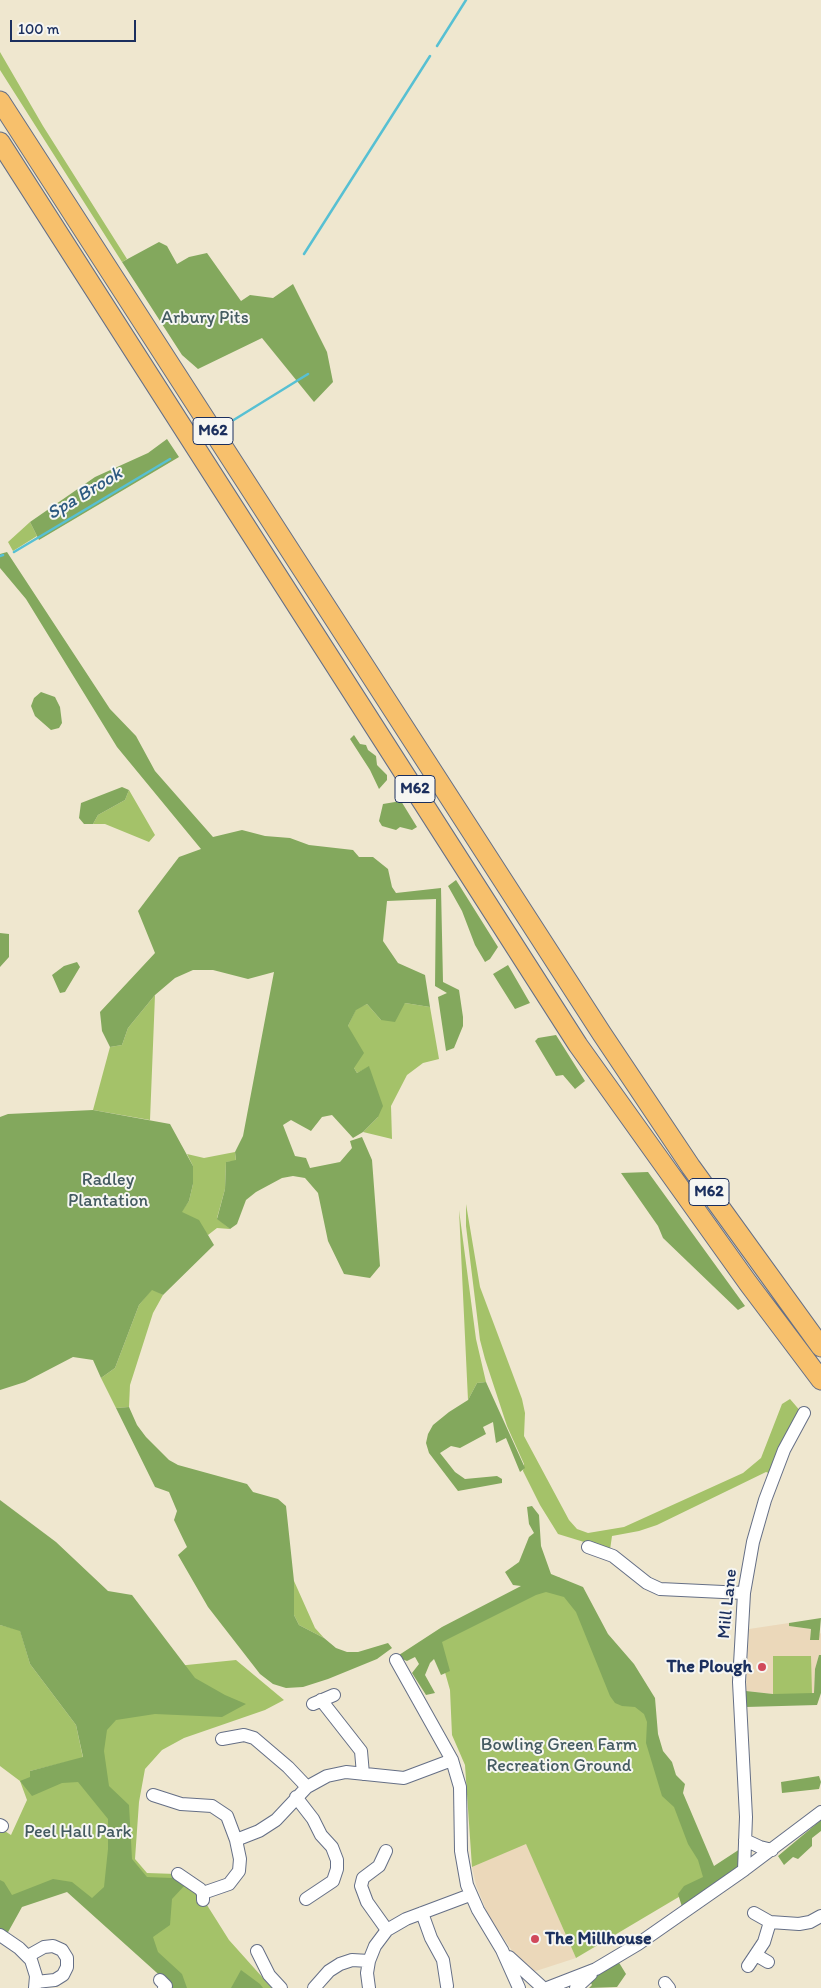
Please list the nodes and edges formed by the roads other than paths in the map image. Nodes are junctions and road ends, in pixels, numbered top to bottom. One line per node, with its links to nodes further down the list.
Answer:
1 (0, 95): 5 (highway)
2 (0, 101): 5 (highway, M62)
3 (0, 142): 6 (highway, M62)
4 (0, 147): 6 (highway)
5 (46, 172): 7 (highway, M62)
6 (28, 186): 10 (highway, M62)
7 (602, 1034): 8 (highway); 9 (highway, M62)
8 (821, 1327)
9 (821, 1347)
10 (821, 1380)
11 (804, 1413): 13 (street, Mill Lane)
12 (588, 1547): 13 (street)
13 (744, 1593): 24 (street, Mill Lane)
14 (403, 1663): 17 (street)
15 (334, 1695): 18 (street)
16 (222, 1739): 19 (street)
17 (452, 1760): 18 (street); 29 (street)
18 (363, 1774): 19 (street)
19 (307, 1787): 21 (street)
20 (153, 1794): 23 (street)
21 (296, 1798): 23 (street); 30 (street)
22 (821, 1812): 26 (street)
23 (236, 1840): 28 (street)
24 (745, 1840): 26 (street); 27 (street, Mill Lane)
25 (386, 1850): 35 (street)
26 (772, 1850): 27 (street)
27 (744, 1870): 44 (street)
28 (178, 1874)
29 (470, 1895): 31 (street); 38 (street)
30 (305, 1900)
31 (422, 1913): 35 (street); 46 (street)
32 (754, 1913): 34 (street)
33 (821, 1916): 34 (street)
34 (770, 1922): 39 (street)
35 (387, 1930): 41 (street)
36 (0, 1935): 40 (street)
37 (256, 1950): 47 (street)
38 (502, 1950): 50 (street); 51 (street)
39 (756, 1955): 42 (street); 43 (street)
40 (28, 1956): 45 (street); 45 (street)
41 (369, 1961): 48 (street); 49 (street)
42 (768, 1962)
43 (748, 1966)
44 (596, 1969): 52 (street); 53 (street)
45 (36, 1985)
46 (448, 1987)
47 (281, 1988)
48 (314, 1988)
49 (369, 1988)
50 (519, 1988)
51 (543, 1988)
52 (547, 1988)
53 (576, 1988)

